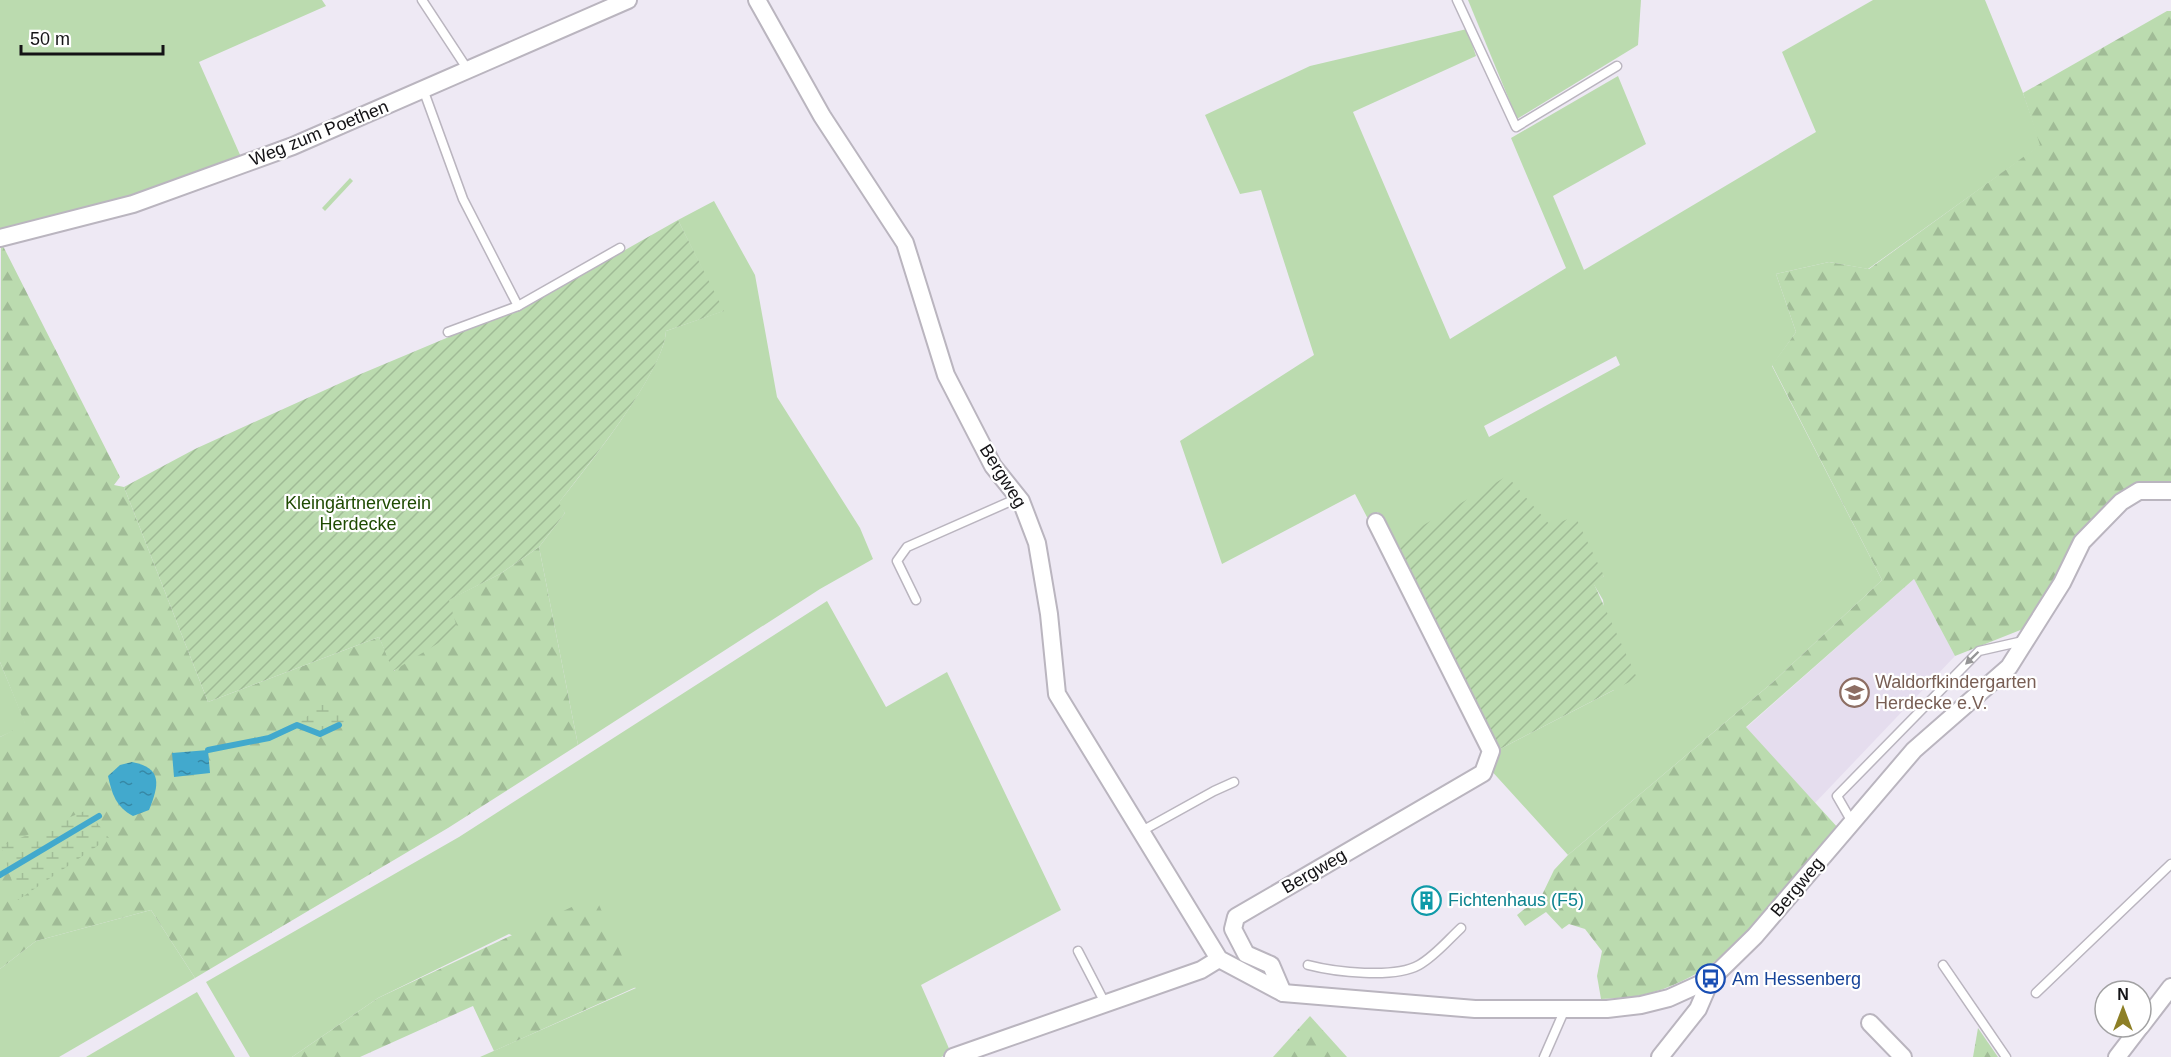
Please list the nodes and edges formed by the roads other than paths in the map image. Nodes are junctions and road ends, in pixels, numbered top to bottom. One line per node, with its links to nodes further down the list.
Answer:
1 (422, 0): 6 (lane)
2 (627, 0): 6 (street, Weg zum Poethen)
3 (757, 0): 13 (street, Bergweg)
4 (1458, 0): 5 (lane)
5 (1617, 66)
6 (468, 70): 7 (street, Weg zum Poethen)
7 (423, 89): 8 (street, Weg zum Poethen); 10 (lane)
8 (0, 238)
9 (620, 248): 10 (lane)
10 (518, 306): 11 (lane)
11 (448, 332)
12 (2171, 491): 16 (street, Bergweg)
13 (1018, 498): 15 (lane); 19 (street, Bergweg)
14 (1376, 522): 28 (street, Bergweg)
15 (916, 600)
16 (2026, 640): 18 (street, Bergweg); 18 (lane, one-way to 18)
17 (1234, 782): 19 (lane)
18 (1852, 822): 26 (street, Bergweg)
19 (1140, 832): 23 (street, Bergweg)
20 (2171, 864): 29 (lane)
21 (1461, 928): 24 (lane)
22 (1078, 951): 30 (lane)
23 (1219, 959): 28 (street, Bergweg); 30 (street)
24 (1308, 965)
25 (1942, 965): 39 (lane)
26 (1711, 980): 31 (street, Bergweg); 37 (street)
27 (2171, 987): 32 (street)
28 (1283, 993): 31 (street, Bergweg)
29 (2036, 993)
30 (1105, 1003): 35 (street)
31 (1565, 1009): 36 (lane)
32 (2153, 1011)
33 (1870, 1023): 38 (street)
34 (2131, 1039): 40 (street)
35 (953, 1057)
36 (1544, 1057)
37 (1660, 1057)
38 (1903, 1057)
39 (2006, 1057)
40 (2117, 1057)

